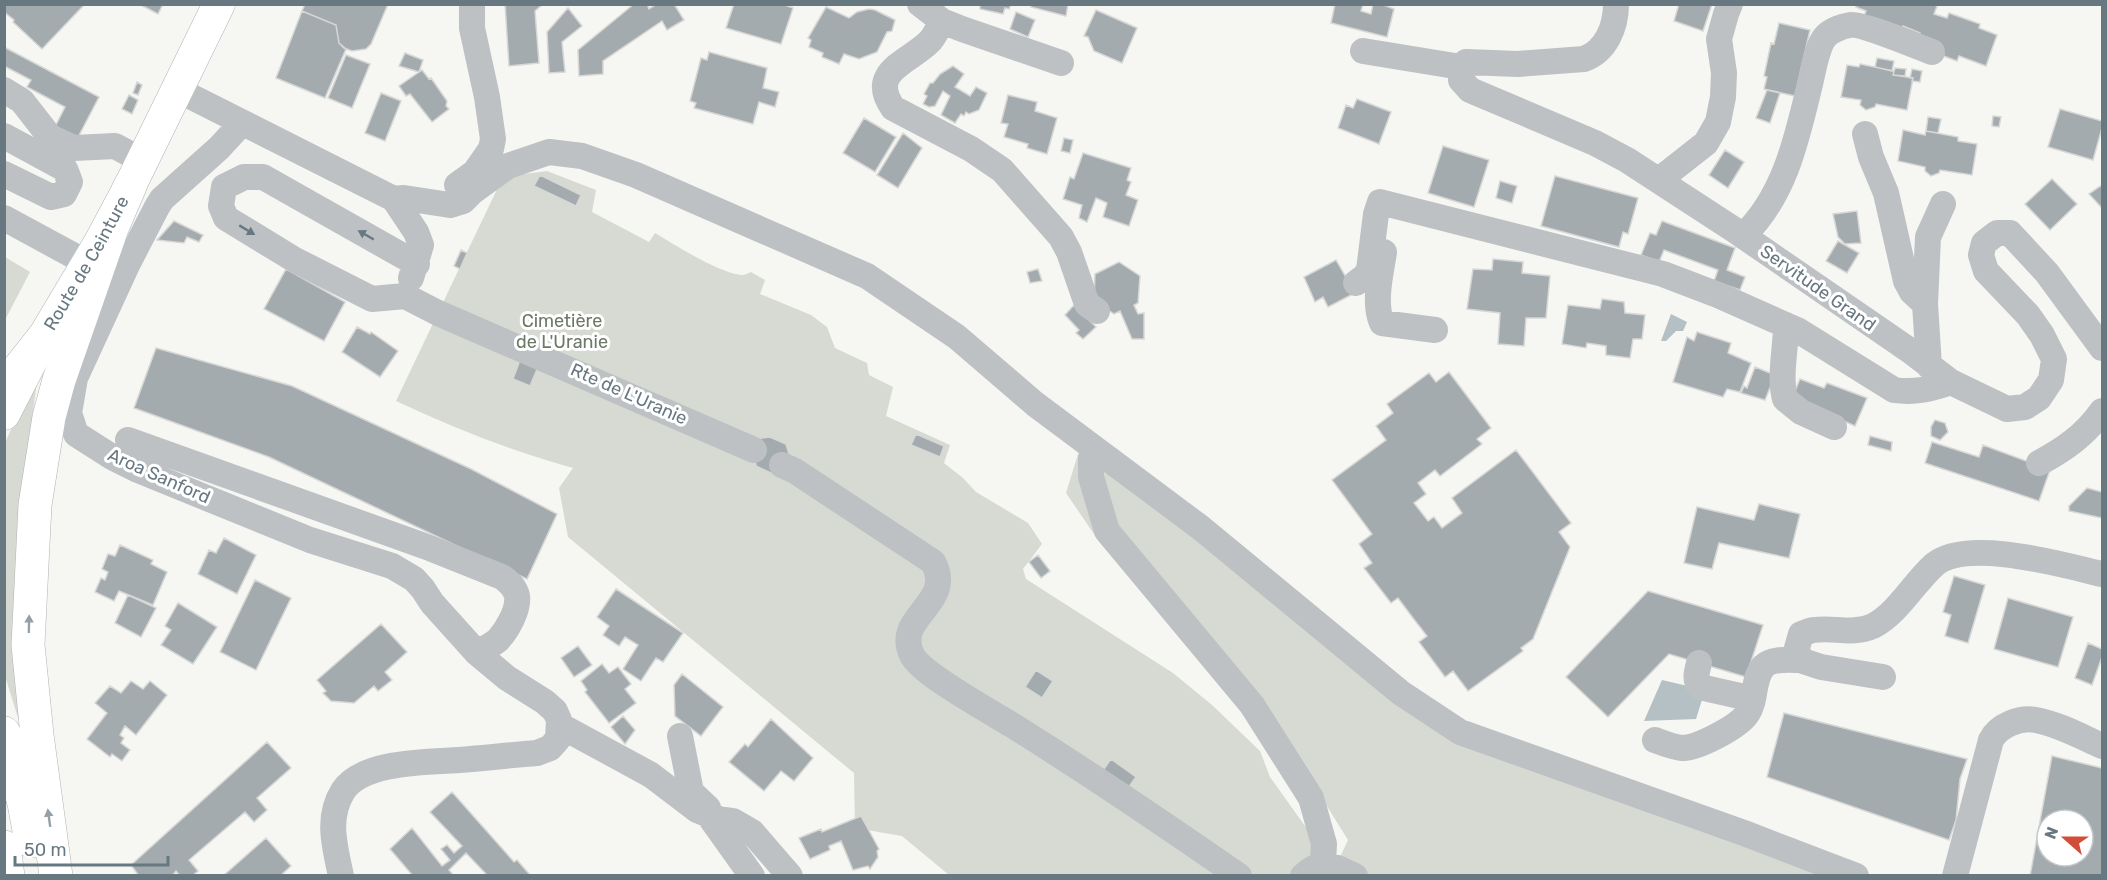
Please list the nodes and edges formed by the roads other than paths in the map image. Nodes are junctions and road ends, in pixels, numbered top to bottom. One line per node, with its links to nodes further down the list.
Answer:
1 (219, 4): 12 (main road, Route de Ceinture)
2 (472, 4): 20 (street)
3 (920, 4): 6 (street)
4 (1616, 4): 10 (street)
5 (1730, 4): 18 (street)
6 (942, 21): 9 (street); 30 (street)
7 (1363, 51): 10 (street)
8 (1932, 52): 24 (street)
9 (1061, 63)
10 (1461, 67): 18 (street, Servitude Grand)
11 (4, 90): 16 (street)
12 (178, 90): 13 (street); 16 (main road, Route de Ceinture)
13 (242, 123): 19 (street); 47 (street, Aroa Sanford)
14 (1866, 134): 29 (street)
15 (4, 135): 17 (street)
16 (137, 173): 25 (main road, Route de Ceinture); 62 (highway, one-way to 16)
17 (4, 174)
18 (1659, 180): 24 (street, Servitude Grand)
19 (394, 199): 20 (street); 26 (street)
20 (429, 202): 42 (street)
21 (1943, 204): 29 (street)
22 (1395, 205): 27 (street); 31 (street); 32 (street)
23 (4, 218): 25 (street)
24 (1743, 236): 35 (street, Servitude Grand)
25 (87, 263): 33 (main road, Route de Ceinture)
26 (417, 264): 28 (street); 28 (street, one-way to 28)
27 (1356, 283)
28 (405, 296): 43 (street, Rte de L'Uranie)
29 (1925, 304): 35 (street)
30 (1097, 312)
31 (1786, 325): 36 (street); 40 (street)
32 (1435, 330)
33 (43, 338): 37 (highway); 39 (main road, Route de Ceinture)
34 (2103, 348): 36 (street, Servitude Grand)
35 (1929, 366): 36 (street, Servitude Grand)
36 (1951, 382)
37 (4, 393)
38 (2103, 411): 44 (street)
39 (4, 414)
40 (1834, 427)
41 (128, 440): 47 (street)
42 (1094, 449): 59 (street); 68 (street)
43 (753, 450)
44 (2039, 463)
45 (782, 465): 66 (street)
46 (2103, 574): 48 (street)
47 (477, 653): 52 (street, Aroa Sanford)
48 (1800, 660): 50 (street); 51 (street)
49 (1699, 663): 51 (street)
50 (1883, 677)
51 (1753, 699): 55 (street)
52 (559, 725): 57 (street); 63 (street)
53 (4, 733): 61 (highway)
54 (680, 736): 57 (street)
55 (1655, 740)
56 (2103, 746): 69 (street)
57 (713, 816): 64 (street); 65 (street)
58 (4, 847): 60 (highway)
59 (1313, 869): 67 (street)
60 (8, 876)
61 (37, 876)
62 (56, 876)
63 (340, 876)
64 (752, 876)
65 (790, 876)
66 (1239, 876)
67 (1355, 876)
68 (1856, 876)
69 (1955, 876)

